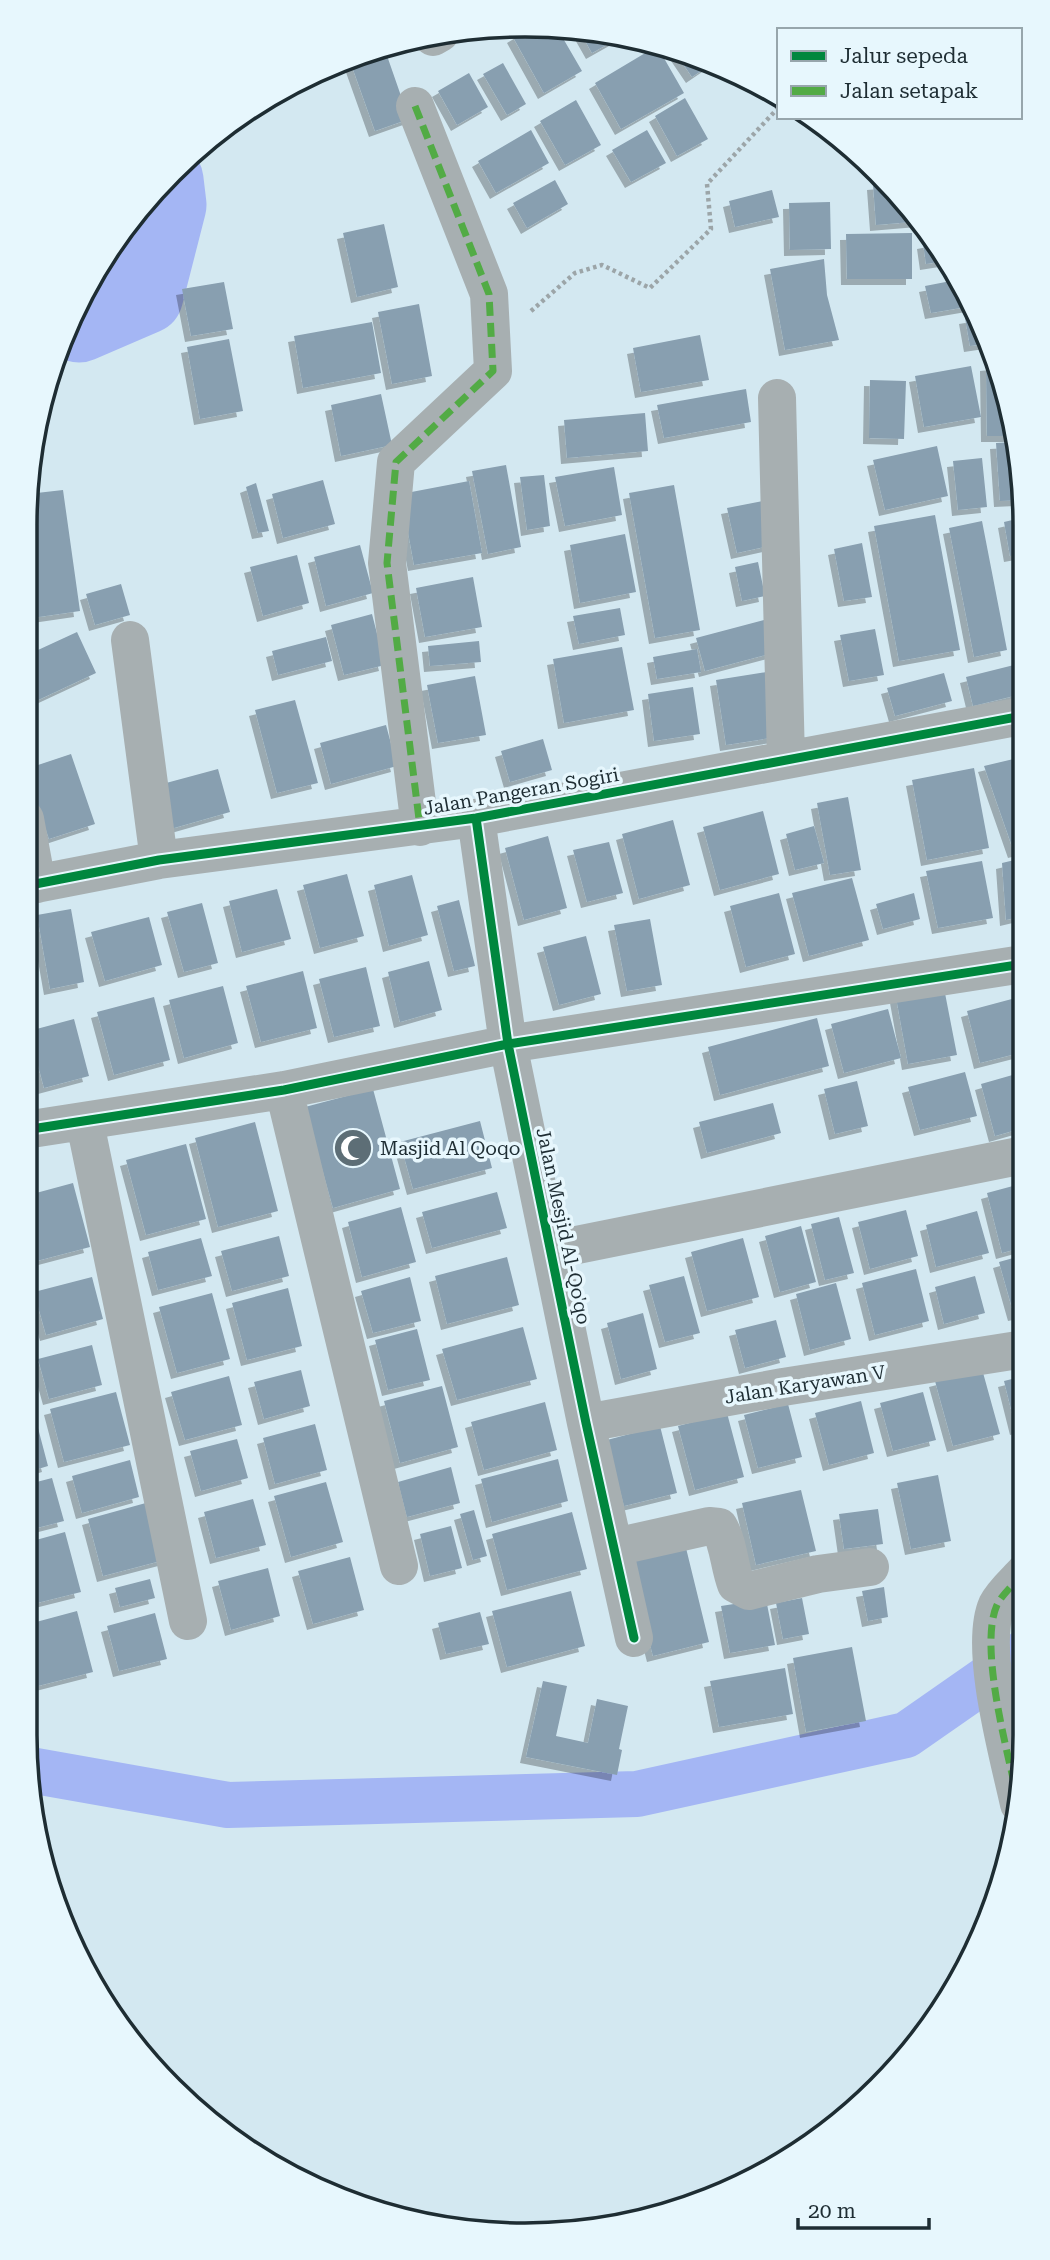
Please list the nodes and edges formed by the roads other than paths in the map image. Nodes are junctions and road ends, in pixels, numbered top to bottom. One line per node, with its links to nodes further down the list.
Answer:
1 (415, 106): 7 (street)
2 (777, 398): 5 (street)
3 (130, 640): 8 (street)
4 (1013, 718): 5 (street, Jalan Pangeran Sogiri)
5 (786, 760): 6 (street, Jalan Pangeran Sogiri)
6 (476, 818): 7 (street, Jalan Pangeran Sogiri); 11 (street, Jalan Mesjid Al-Qo'qo)
7 (420, 827): 8 (street, Jalan Pangeran Sogiri)
8 (159, 860): 9 (street, Jalan Pangeran Sogiri)
9 (37, 884)
10 (1013, 966): 11 (street)
11 (508, 1044): 12 (street); 16 (street, Jalan Mesjid Al-Qo'qo)
12 (284, 1090): 13 (street); 20 (street)
13 (85, 1123): 14 (street); 23 (street)
14 (37, 1129)
15 (1013, 1157): 16 (street)
16 (552, 1250): 18 (street, Jalan Mesjid Al-Qo'qo)
17 (1013, 1351): 18 (street, Jalan Karyawan V)
18 (586, 1423): 19 (street, Jalan Mesjid Al-Qo'qo)
19 (615, 1547): 21 (street); 24 (street, Jalan Mesjid Al-Qo'qo)
20 (399, 1566)
21 (870, 1567)
22 (1013, 1586): 25 (street)
23 (188, 1621)
24 (634, 1638)
25 (1012, 1770)

